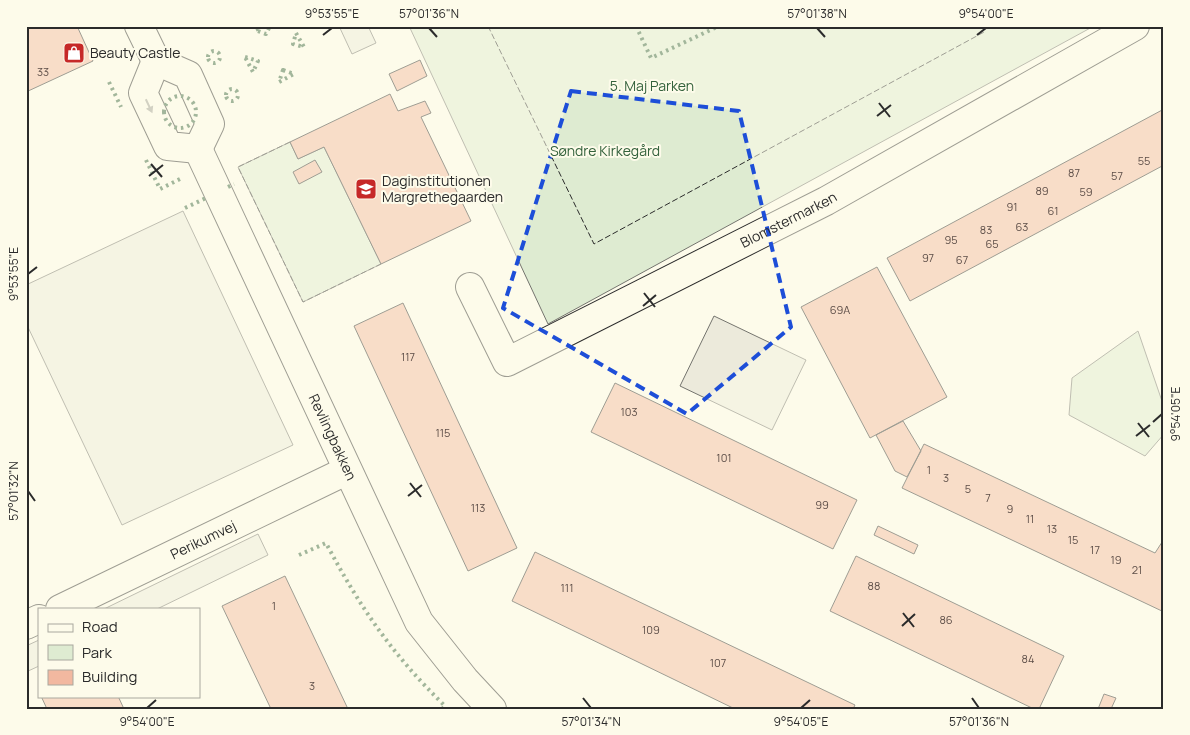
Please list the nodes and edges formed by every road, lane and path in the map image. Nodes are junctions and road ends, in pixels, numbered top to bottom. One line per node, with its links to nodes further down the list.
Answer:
1 (139, 26): 3 (street)
2 (1135, 26): 5 (street, Blomstermarken)
3 (156, 61): 4 (street); 4 (street, one-way to 4)
4 (198, 149): 6 (street, Revlingbakken)
5 (470, 287)
6 (346, 471): 7 (street, Perikumvej); 10 (street, Revlingbakken)
7 (62, 608)
8 (38, 619): 9 (street)
9 (26, 625)
10 (492, 709)

